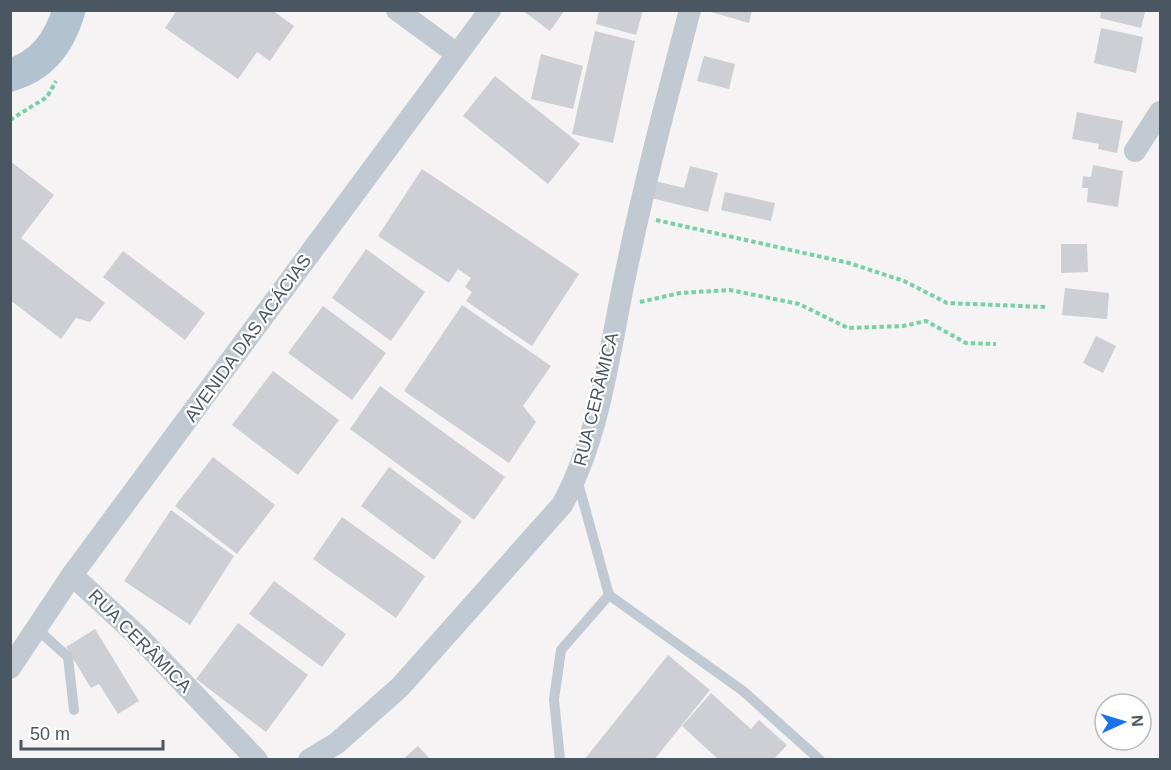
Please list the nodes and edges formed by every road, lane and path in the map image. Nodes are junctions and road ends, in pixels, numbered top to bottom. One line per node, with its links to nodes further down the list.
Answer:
1 (69, 10): 6 (main road)
2 (397, 10): 5 (street)
3 (490, 10): 5 (street, AVENIDA DAS ACÁCIAS)
4 (690, 10): 9 (street, RUA CERÂMICA)
5 (457, 54): 14 (street, AVENIDA DAS ACÁCIAS)
6 (10, 75)
7 (1161, 112): 8 (street)
8 (1135, 151)
9 (638, 217): 10 (street, RUA CERÂMICA); 11 (path)
10 (618, 307): 12 (path); 13 (street, RUA CERÂMICA)
11 (1045, 307)
12 (996, 344)
13 (576, 478): 15 (lane); 20 (street, RUA CERÂMICA)
14 (72, 575): 16 (street, AVENIDA DAS ACÁCIAS); 19 (street, RUA CERÂMICA)
15 (609, 595): 21 (lane); 22 (lane)
16 (37, 628): 17 (street, AVENIDA DAS ACÁCIAS); 18 (lane)
17 (10, 668)
18 (74, 710)
19 (257, 759)
20 (309, 759)
21 (560, 759)
22 (820, 759)

